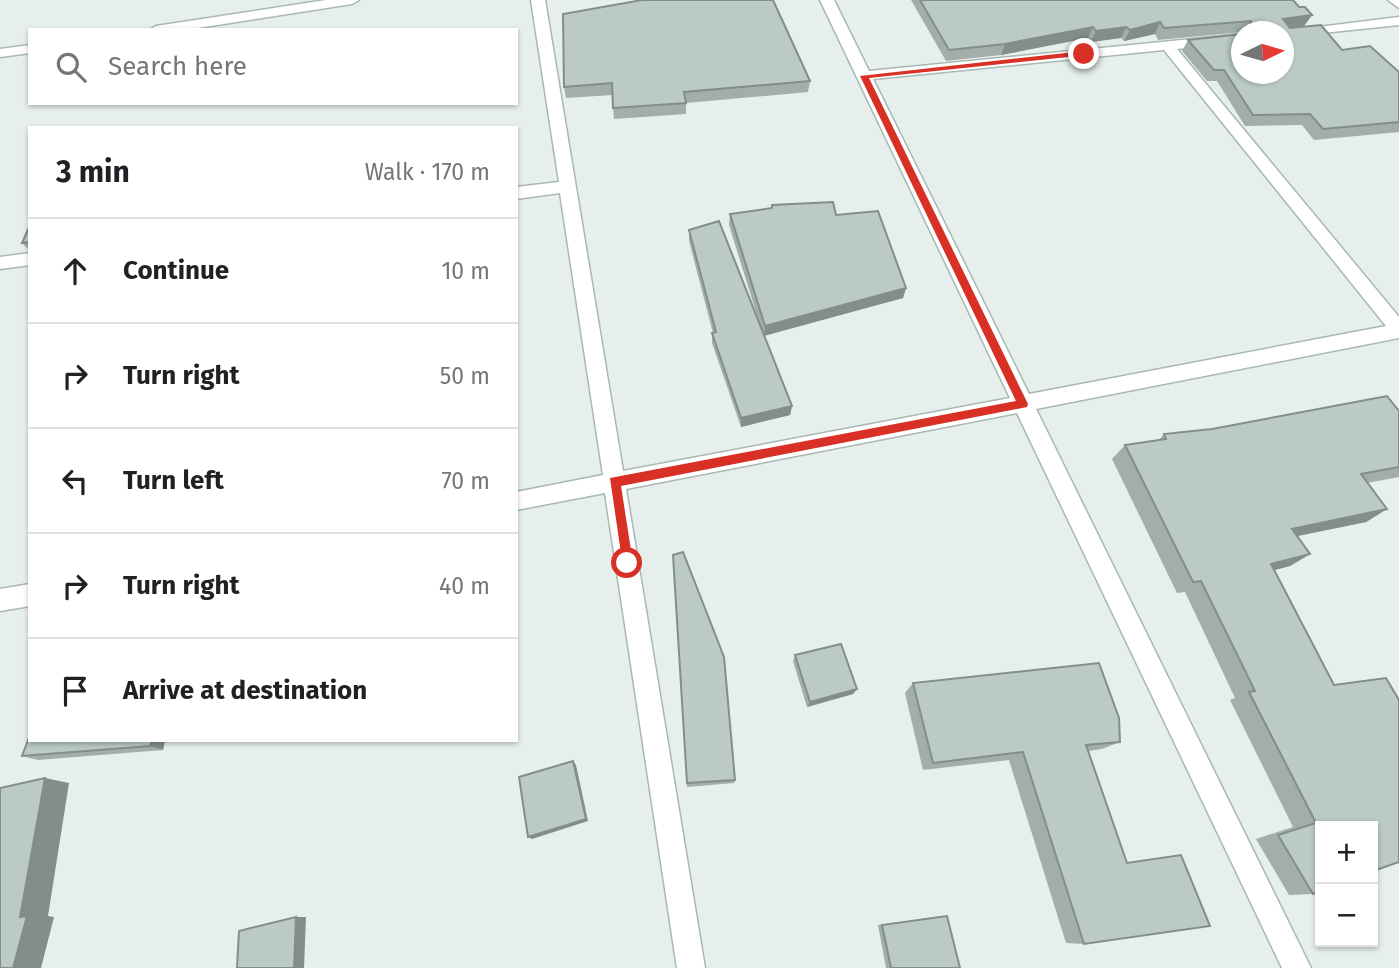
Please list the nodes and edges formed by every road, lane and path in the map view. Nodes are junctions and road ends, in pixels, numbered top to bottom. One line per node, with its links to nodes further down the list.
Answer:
1 (352, 0): 7 (street)
2 (538, 0): 14 (street)
3 (827, 0): 13 (street)
4 (1395, 0): 5 (street)
5 (1399, 4)
6 (1399, 22): 8 (street)
7 (169, 28)
8 (1294, 32)
9 (1231, 39): 10 (street)
10 (1167, 45): 13 (street); 18 (street)
11 (28, 49): 12 (street)
12 (0, 53)
13 (864, 76): 19 (street)
14 (568, 186): 15 (street); 20 (street)
15 (518, 193)
16 (28, 259): 17 (street)
17 (0, 263)
18 (1399, 330): 19 (street)
19 (1023, 404): 20 (street); 25 (street)
20 (614, 482): 21 (street); 24 (street)
21 (518, 501)
22 (28, 595): 23 (street)
23 (0, 600)
24 (691, 968)
25 (1297, 968)

